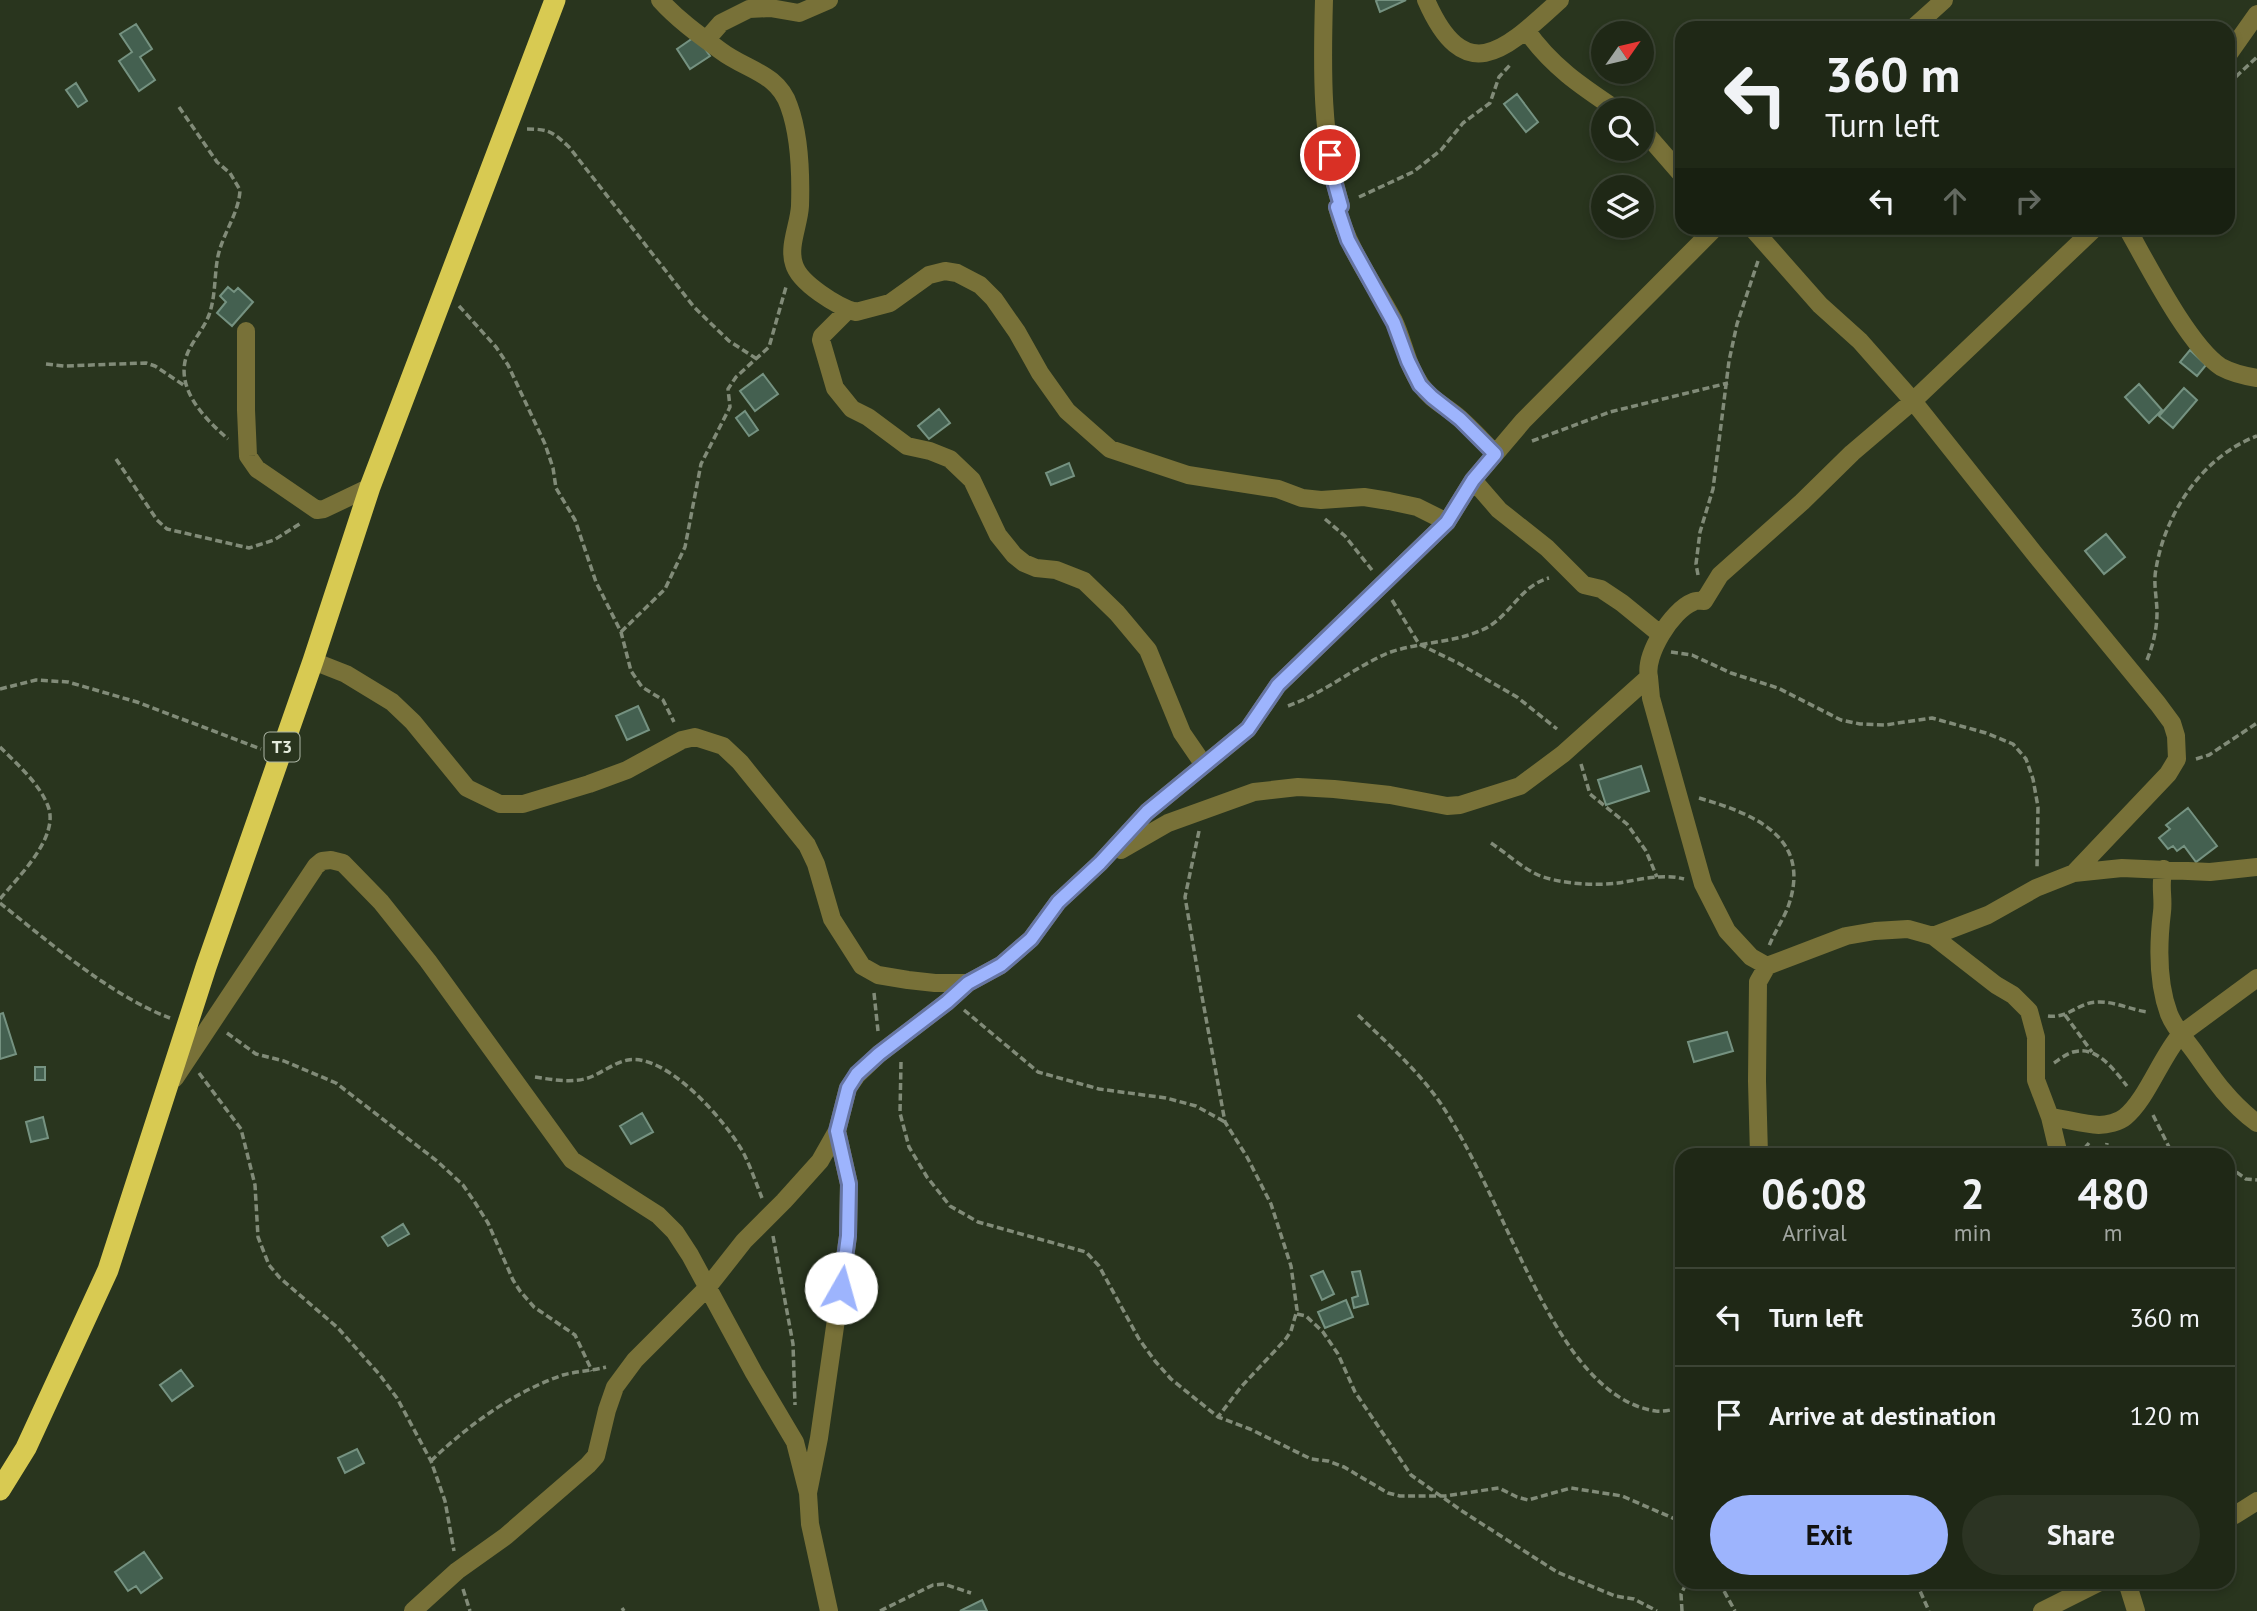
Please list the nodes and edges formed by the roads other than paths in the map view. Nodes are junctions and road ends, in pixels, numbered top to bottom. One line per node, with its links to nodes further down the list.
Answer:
1 (555, 0): 26 (highway, T3)
2 (660, 0): 11 (street)
3 (829, 0): 11 (street)
4 (1324, 0): 24 (street)
5 (1426, 0): 10 (street)
6 (1560, 0): 10 (street)
7 (1944, 0): 9 (street)
8 (2257, 14): 12 (street)
9 (1921, 21)
10 (1529, 34): 13 (street)
11 (707, 38): 20 (street)
12 (2235, 45)
13 (1600, 98)
14 (1654, 143): 15 (street)
15 (1675, 167)
16 (1708, 235): 24 (street)
17 (1759, 235): 23 (street)
18 (2088, 235): 23 (street)
19 (2131, 235): 22 (street)
20 (856, 312): 27 (street); 31 (street)
21 (246, 331): 26 (street)
22 (2257, 378)
23 (1913, 401): 28 (street); 35 (street)
24 (1499, 450): 25 (street)
25 (1473, 480): 27 (street); 28 (street)
26 (370, 487): 29 (highway, T3)
27 (1447, 522): 31 (street)
28 (1660, 634): 30 (street)
29 (313, 661): 39 (street); 41 (highway, T3)
30 (1648, 672): 32 (street); 37 (street)
31 (1204, 765): 32 (street)
32 (1100, 863): 39 (street)
33 (2257, 867): 34 (street)
34 (2164, 869): 35 (street); 40 (street)
35 (2074, 873): 36 (street)
36 (1933, 936): 37 (street); 42 (street)
37 (1765, 965): 45 (street)
38 (2257, 978): 40 (street)
39 (968, 983): 44 (street)
40 (2181, 1034): 42 (street); 43 (street)
41 (169, 1086): 47 (street); 48 (highway, T3)
42 (2050, 1117): 46 (street)
43 (2257, 1123)
44 (837, 1131): 47 (street); 49 (street)
45 (1759, 1148)
46 (2057, 1148)
47 (708, 1288): 49 (street); 54 (street)
48 (0, 1490)
49 (808, 1493): 55 (street)
50 (2257, 1501): 51 (street)
51 (2235, 1516)
52 (2086, 1589): 56 (street)
53 (2129, 1589): 57 (street)
54 (413, 1611)
55 (829, 1611)
56 (2042, 1611)
57 (2136, 1611)

